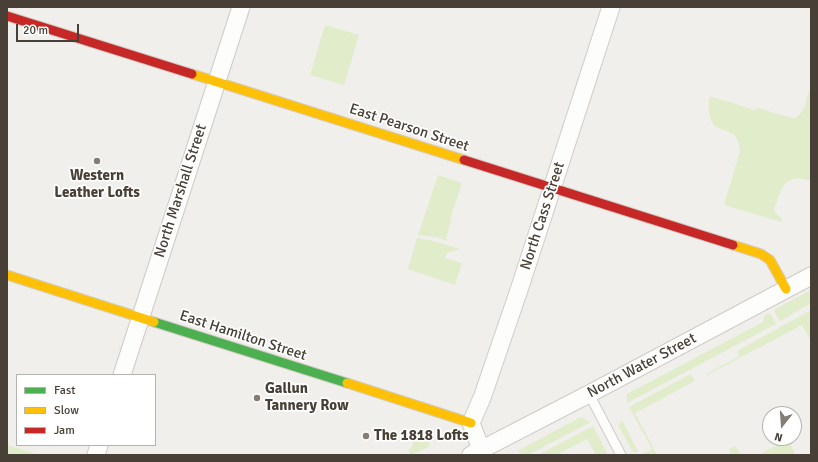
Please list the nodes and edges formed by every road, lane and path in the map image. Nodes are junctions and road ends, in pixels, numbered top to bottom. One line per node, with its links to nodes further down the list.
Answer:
1 (241, 7): 4 (street, North Marshall Street)
2 (611, 7): 5 (street, North Cass Street)
3 (7, 16): 4 (street, East Pearson Street)
4 (216, 82): 5 (street, East Pearson Street); 9 (street, North Marshall Street)
5 (552, 188): 8 (street, East Pearson Street); 12 (street, North Cass Street)
6 (7, 276): 9 (street, East Hamilton Street)
7 (811, 276): 8 (street, North Water Street)
8 (786, 289): 11 (street, North Water Street)
9 (140, 318): 10 (street, North Marshall Street); 12 (street, East Hamilton Street)
10 (122, 374)
11 (589, 394): 13 (street, North Water Street); 14 (lane)
12 (471, 423): 13 (street)
13 (476, 452)
14 (621, 455)

